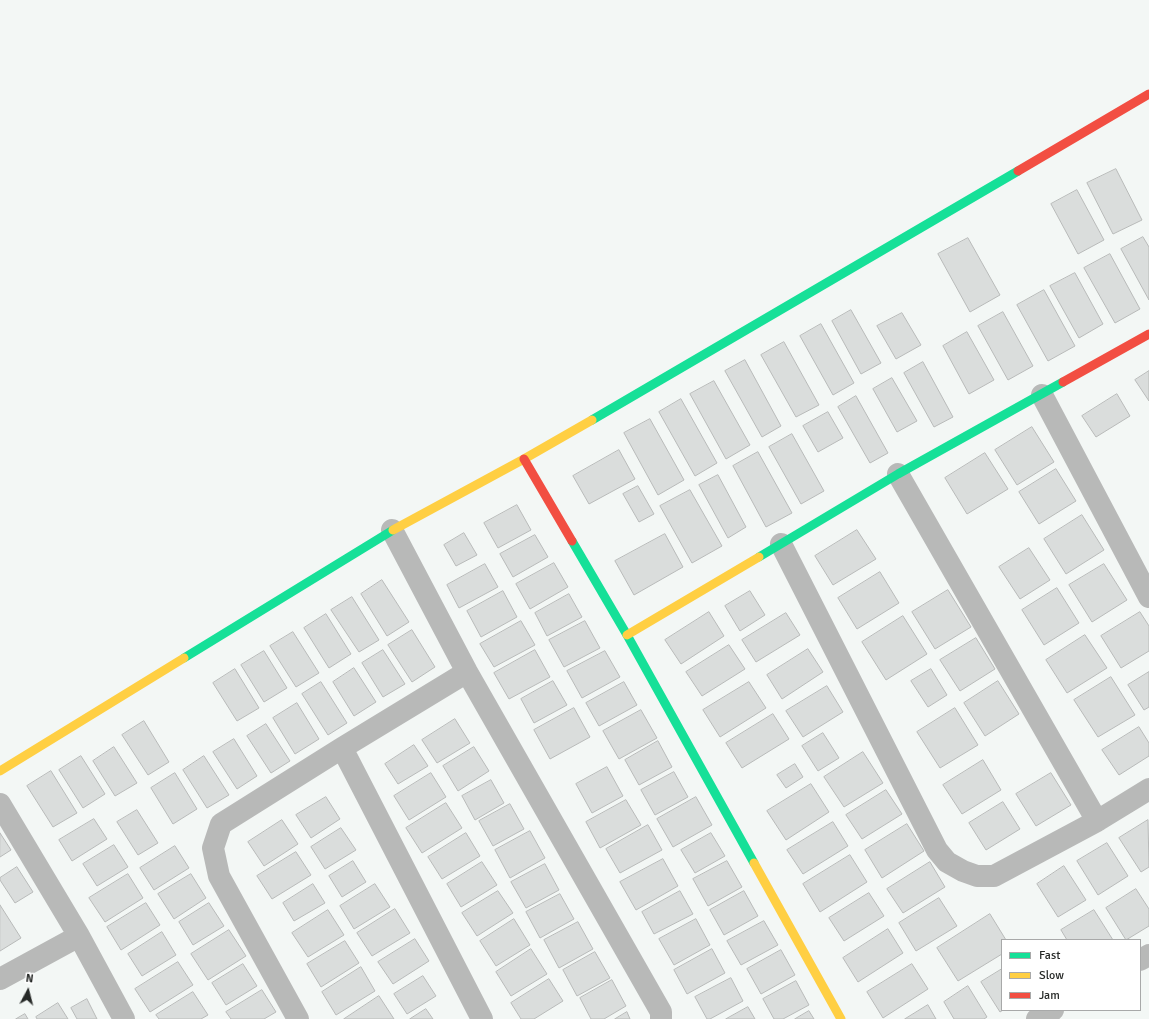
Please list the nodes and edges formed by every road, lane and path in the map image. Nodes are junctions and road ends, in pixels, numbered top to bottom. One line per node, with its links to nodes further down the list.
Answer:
1 (1149, 94): 4 (street)
2 (1149, 334): 3 (street)
3 (1042, 394): 5 (street); 8 (street)
4 (524, 459): 6 (street); 9 (street)
5 (898, 474): 7 (street); 15 (street)
6 (392, 530): 10 (street); 12 (street)
7 (781, 544): 9 (street); 15 (street)
8 (1149, 597)
9 (627, 635): 23 (street)
10 (467, 672): 11 (street); 22 (street)
11 (342, 748): 20 (street); 21 (street)
12 (0, 771)
13 (1149, 789): 15 (street)
14 (0, 804): 16 (street)
15 (1097, 821)
16 (79, 936): 17 (street); 19 (street)
17 (0, 979)
18 (1050, 1011): 24 (street)
19 (124, 1019)
20 (298, 1019)
21 (482, 1019)
22 (661, 1019)
23 (841, 1019)
24 (1037, 1019)

